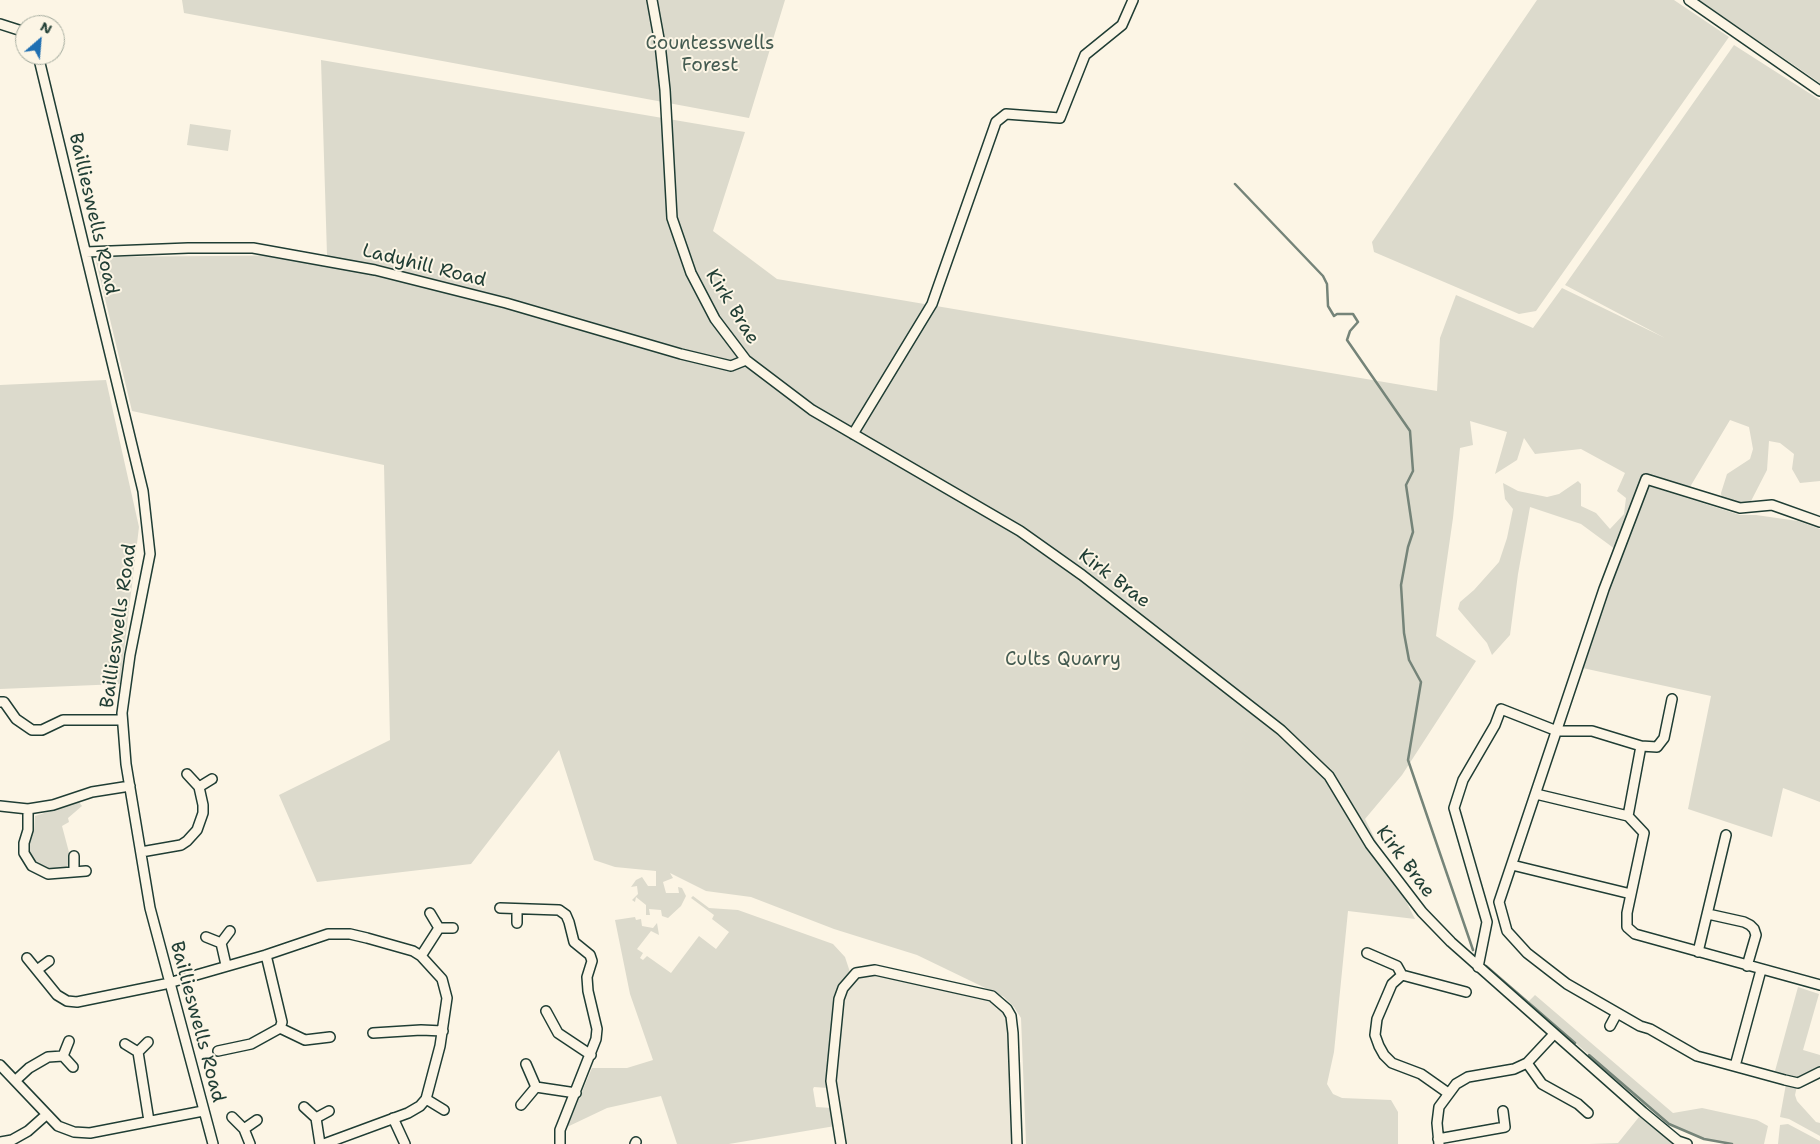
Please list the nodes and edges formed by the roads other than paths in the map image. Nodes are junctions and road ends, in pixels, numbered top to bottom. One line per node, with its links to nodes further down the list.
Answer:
1 (652, 0): 9 (street, Kirk Brae)
2 (1133, 0): 10 (street)
3 (1689, 0): 7 (street)
4 (0, 24): 5 (street)
5 (15, 29)
6 (40, 65): 8 (street, Baillieswells Road)
7 (1820, 91)
8 (86, 252): 9 (street, Ladyhill Road); 14 (street, Baillieswells Road)
9 (746, 360): 10 (street, Kirk Brae)
10 (853, 434): 50 (street, Kirk Brae)
11 (1820, 522): 15 (street)
12 (1672, 699): 16 (street)
13 (0, 702): 14 (street)
14 (122, 720): 19 (street, Baillieswells Road)
15 (1557, 731): 16 (street); 21 (street); 50 (street)
16 (1641, 746): 24 (street)
17 (187, 774): 20 (street)
18 (212, 779): 20 (street)
19 (130, 786): 23 (street); 26 (street, Baillieswells Road)
20 (198, 787): 26 (street)
21 (1536, 794): 24 (street); 28 (street)
22 (0, 806): 23 (street)
23 (28, 809): 30 (street)
24 (1628, 816): 31 (street)
25 (1726, 835): 35 (street)
26 (141, 852): 55 (street, Baillieswells Road)
27 (74, 856): 30 (street)
28 (1512, 865): 31 (street); 58 (street)
29 (86, 871): 30 (street)
30 (74, 872)
31 (1631, 894): 42 (street)
32 (500, 908): 33 (street)
33 (517, 909): 36 (street); 71 (street)
34 (430, 913): 37 (street)
35 (1708, 914): 42 (street); 49 (street)
36 (517, 923)
37 (439, 928): 38 (street); 45 (street)
38 (453, 928)
39 (230, 931): 41 (street)
40 (206, 937): 41 (street)
41 (221, 943): 48 (street)
42 (1698, 952): 49 (street)
43 (1367, 953): 53 (street)
44 (266, 955): 45 (street); 48 (street); 60 (street)
45 (421, 956): 61 (street)
46 (28, 958): 51 (street)
47 (49, 960): 51 (street)
48 (226, 965): 55 (street)
49 (1747, 966): 52 (street)
50 (1478, 967): 63 (street, Kirk Brae)
51 (37, 970): 55 (street)
52 (1762, 970): 56 (street); 75 (street)
53 (1402, 975): 54 (street); 81 (street)
54 (1461, 980)
55 (171, 982): 85 (street, Baillieswells Road)
56 (1820, 985)
57 (546, 1011): 71 (street)
58 (1617, 1013): 59 (street); 75 (street)
59 (1610, 1026)
60 (280, 1028): 64 (street); 68 (street)
61 (443, 1031): 62 (street); 82 (street)
62 (373, 1034)
63 (1554, 1034): 72 (street); 106 (street, Kirk Brae)
64 (330, 1037)
65 (69, 1041): 70 (street)
66 (148, 1042): 69 (street)
67 (125, 1044): 69 (street)
68 (218, 1051)
69 (138, 1052): 95 (street)
70 (63, 1056): 76 (street); 78 (street)
71 (591, 1056): 80 (street)
72 (1527, 1063): 81 (street); 89 (street)
73 (526, 1064): 79 (street)
74 (0, 1065): 78 (street)
75 (1735, 1066): 77 (street)
76 (73, 1067)
77 (1820, 1072)
78 (16, 1080): 90 (street)
79 (536, 1087): 80 (street); 83 (street)
80 (576, 1093): 103 (street)
81 (1448, 1093): 97 (street)
82 (426, 1100): 86 (street); 93 (street)
83 (521, 1105)
84 (304, 1107): 92 (street)
85 (203, 1110): 95 (street); 99 (street, Baillieswells Road)
86 (444, 1110)
87 (329, 1111): 92 (street)
88 (1503, 1111): 97 (street)
89 (1588, 1113)
90 (46, 1115): 95 (street); 98 (street)
91 (232, 1117): 96 (street)
92 (316, 1118): 101 (street)
93 (393, 1118): 101 (street); 102 (street)
94 (257, 1120): 96 (street)
95 (149, 1121)
96 (244, 1128): 100 (street)
97 (1439, 1141)
98 (0, 1142)
99 (212, 1144)
100 (250, 1144)
101 (322, 1144)
102 (404, 1144)
103 (560, 1144)
104 (841, 1144): 105 (street)
105 (1017, 1144)
106 (1687, 1144)

